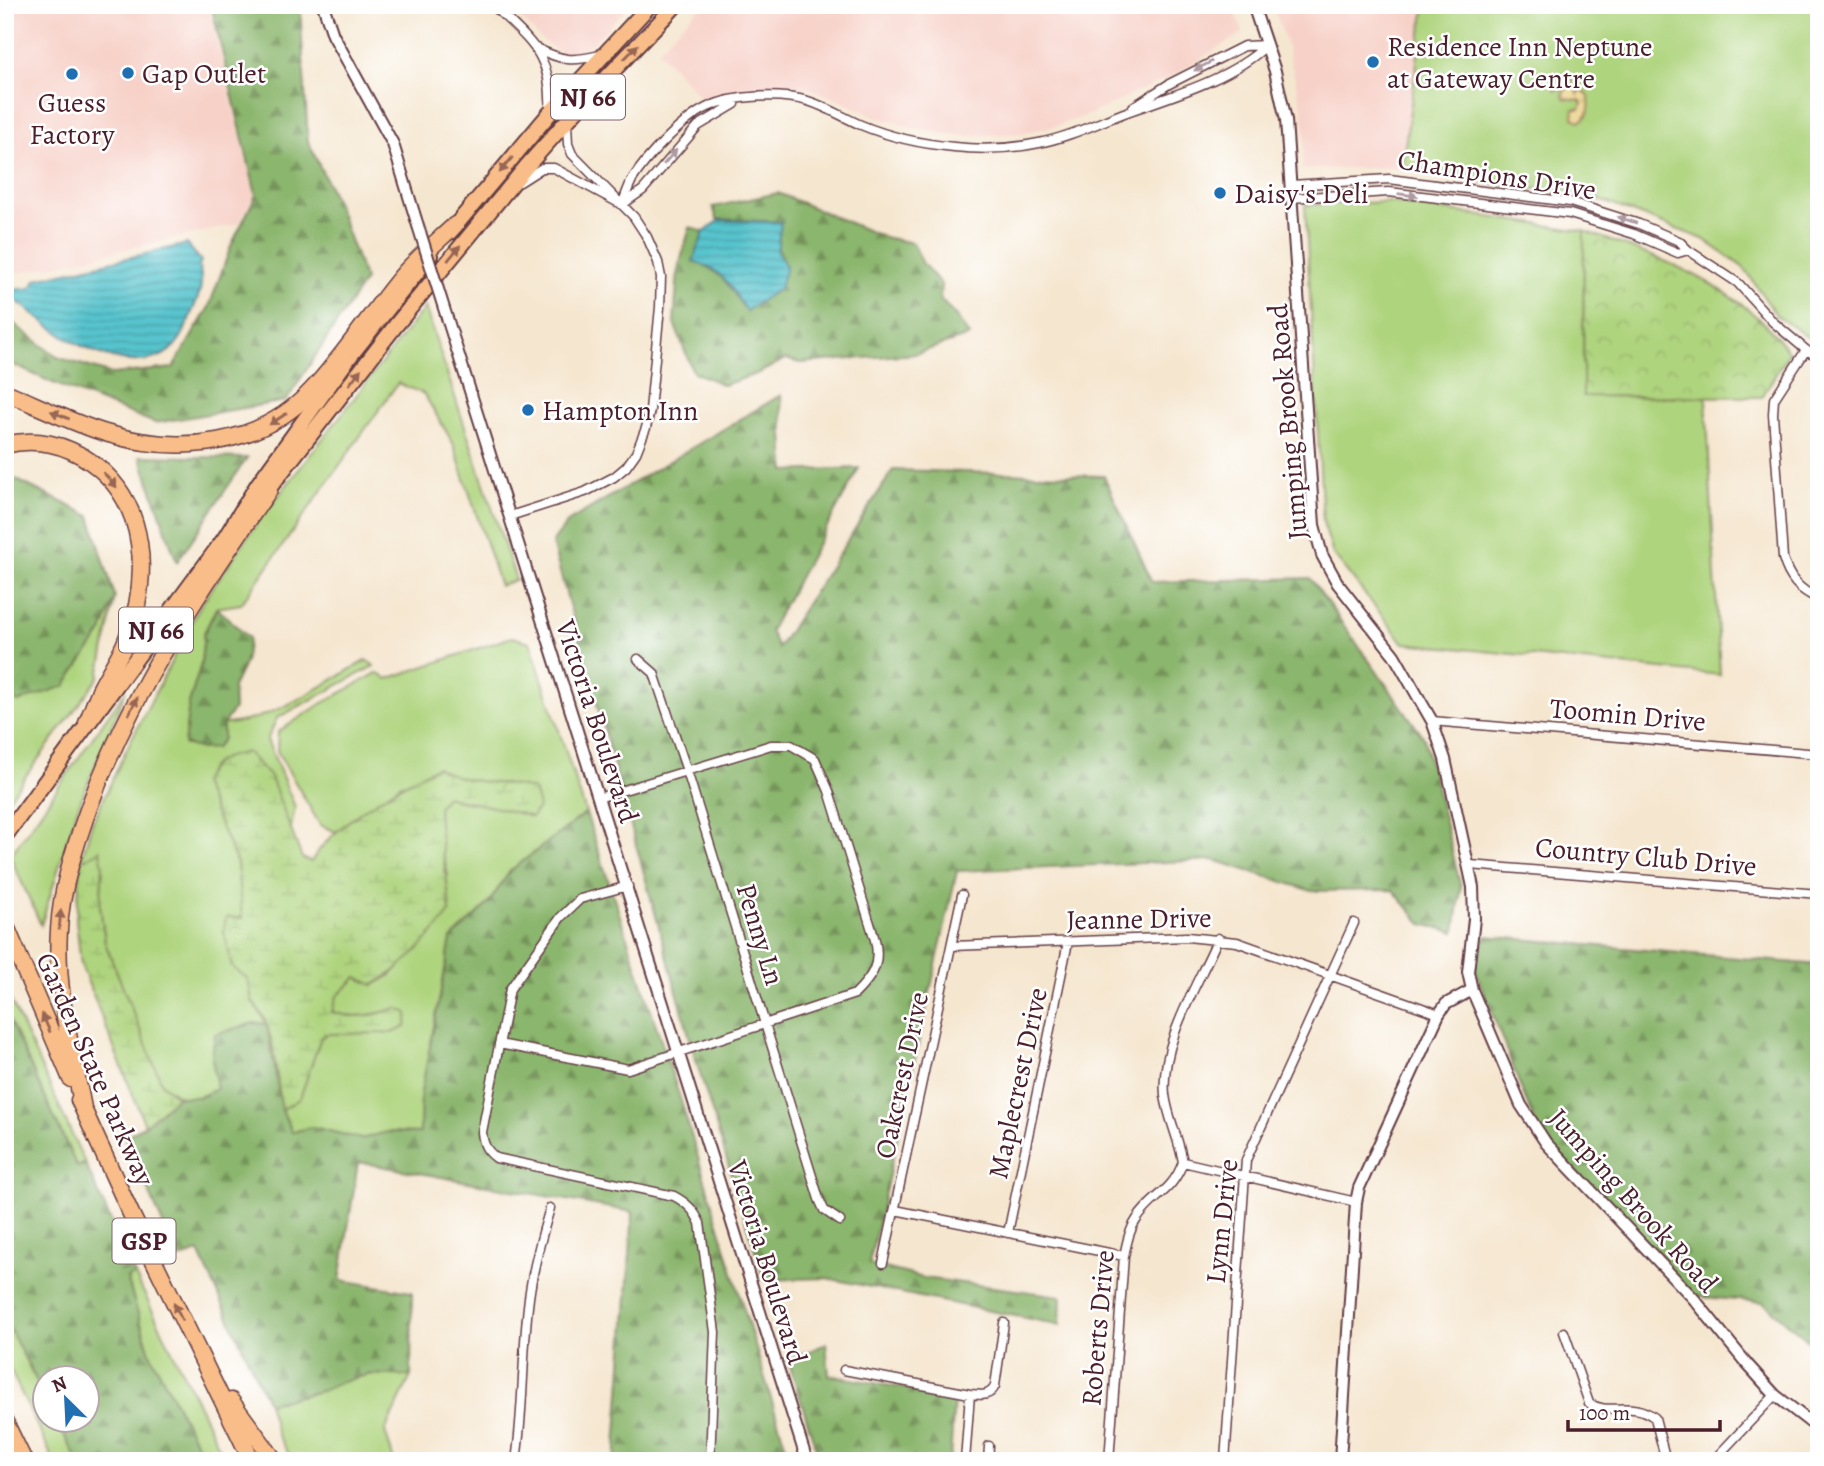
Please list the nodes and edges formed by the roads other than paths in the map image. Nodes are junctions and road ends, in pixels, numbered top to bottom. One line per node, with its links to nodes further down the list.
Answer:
1 (324, 5): 26 (street, Victoria Boulevard, bridge)
2 (493, 5): 7 (street)
3 (650, 5): 8 (highway, NJ 66)
4 (676, 5): 12 (highway, NJ 66, one-way to 4)
5 (1253, 5): 6 (street, Jumping Brook Road)
6 (1267, 45): 11 (street); 11 (street, one-way to 11); 14 (street, Jumping Brook Road)
7 (535, 47): 8 (street); 10 (street)
8 (603, 55): 10 (highway, NJ 66)
9 (744, 99): 11 (street); 18 (street, one-way to 9); 18 (street)
10 (550, 113): 19 (highway, NJ 66, one-way to 19)
11 (1122, 114)
12 (567, 120): 16 (highway, NJ 66); 18 (street)
13 (1380, 179): 14 (street, Champions Drive); 15 (street); 20 (street, Champions Drive, one-way to 13)
14 (1291, 184): 17 (street, Jumping Brook Road)
15 (1380, 193): 17 (street, Champions Drive); 20 (street, Champions Drive, one-way to 20)
16 (503, 194): 18 (street); 25 (highway, NJ 66, one-way to 16)
17 (1292, 198): 30 (street, Jumping Brook Road)
18 (622, 205): 26 (street)
19 (455, 225): 23 (highway, one-way to 23); 27 (highway, NJ 66)
20 (1688, 250): 21 (street, Champions Drive)
21 (1805, 351): 22 (street, Champions Drive); 28 (street)
22 (1819, 357)
23 (5, 392)
24 (5, 445): 31 (highway, one-way to 31)
25 (269, 490): 27 (highway, NJ 66); 51 (highway, one-way to 25)
26 (510, 516): 34 (street, Victoria Boulevard)
27 (225, 538): 31 (highway, NJ 66)
28 (1819, 599)
29 (638, 659): 33 (street, Penny Ln)
30 (1433, 721): 32 (street, Toomin Drive); 36 (street, Jumping Brook Road)
31 (87, 723): 35 (highway, NJ 66)
32 (1819, 754)
33 (687, 771): 34 (street); 48 (street, Penny Ln); 48 (street)
34 (598, 798): 37 (street, Victoria Boulevard)
35 (5, 836)
36 (1469, 865): 38 (street, Country Club Drive); 46 (street, Jumping Brook Road)
37 (628, 886): 49 (street); 50 (street, Victoria Boulevard)
38 (1819, 894)
39 (962, 895): 44 (street, Oakcrest Drive)
40 (1354, 923): 45 (street, Lynn Drive)
41 (5, 924): 51 (highway, Garden State Parkway / GSP, one-way to 41)
42 (1218, 938): 43 (street, Jeanne Drive); 45 (street, Jeanne Drive); 52 (street)
43 (1068, 942): 44 (street, Jeanne Drive); 58 (street, Maplecrest Drive)
44 (952, 946): 56 (street, Oakcrest Drive)
45 (1330, 975): 47 (street, Jeanne Drive); 53 (street, Lynn Drive)
46 (1472, 990): 47 (street); 66 (street, Jumping Brook Road)
47 (1440, 1014): 54 (street)
48 (765, 1023): 50 (street); 57 (street, Penny Ln)
49 (499, 1044): 50 (street); 74 (street)
50 (678, 1051): 75 (street, Victoria Boulevard)
51 (83, 1108): 64 (highway, Garden State Parkway / GSP, one-way to 51)
52 (1183, 1162): 53 (street); 59 (street, Roberts Drive)
53 (1244, 1176): 54 (street); 79 (street, Lynn Drive)
54 (1356, 1202): 80 (street)
55 (550, 1208): 73 (street)
56 (895, 1210): 58 (street); 60 (street, Oakcrest Drive)
57 (840, 1221)
58 (1008, 1233): 59 (street)
59 (1124, 1256): 78 (street, Roberts Drive)
60 (883, 1263)
61 (1004, 1323): 65 (street)
62 (1564, 1332): 81 (street)
63 (844, 1370): 65 (street)
64 (209, 1373): 71 (highway, Garden State Parkway / GSP); 72 (highway)
65 (970, 1394): 76 (street)
66 (1775, 1395): 68 (street, Jumping Brook Road); 82 (street)
67 (5, 1422): 70 (highway)
68 (1819, 1429)
69 (989, 1446): 77 (street)
70 (24, 1461)
71 (252, 1461)
72 (275, 1461)
73 (516, 1461)
74 (710, 1461)
75 (807, 1461)
76 (965, 1461)
77 (988, 1461)
78 (1109, 1461)
79 (1225, 1461)
80 (1340, 1461)
81 (1666, 1461)
82 (1713, 1461)

